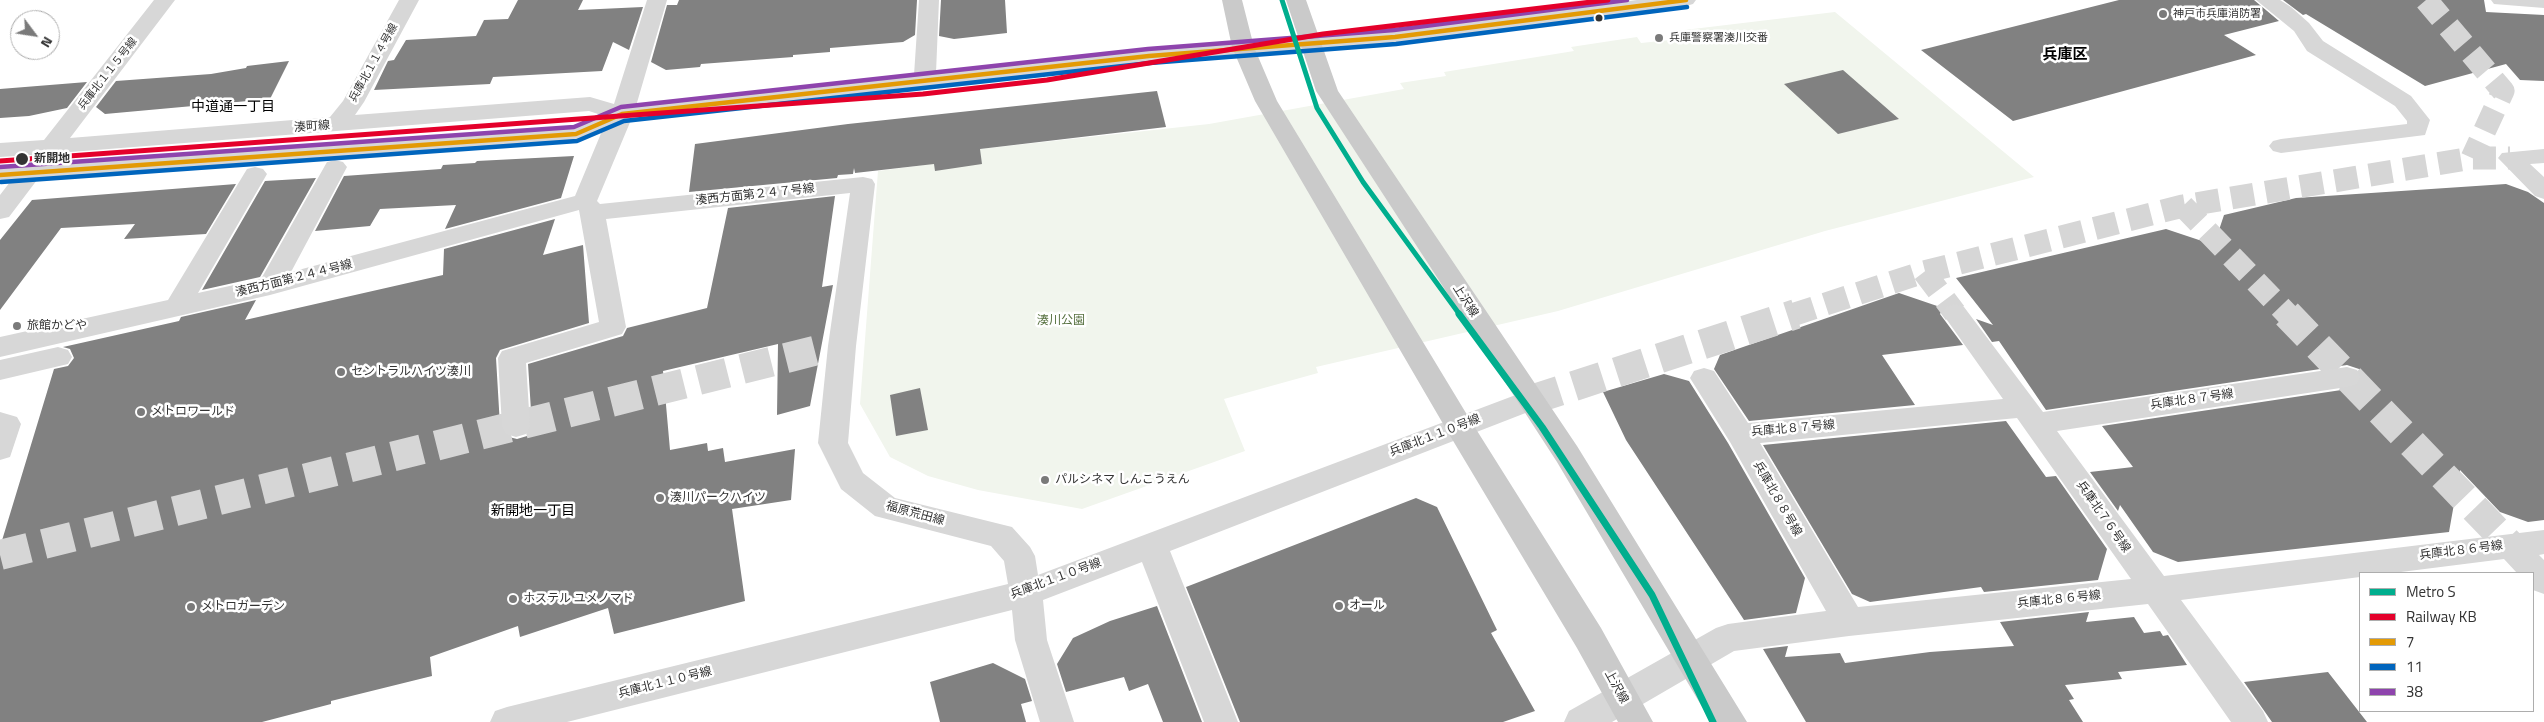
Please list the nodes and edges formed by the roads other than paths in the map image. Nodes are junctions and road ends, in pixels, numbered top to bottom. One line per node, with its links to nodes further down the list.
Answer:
1 (165, 0): 19 (street, 兵庫北１１５号線)
2 (409, 0): 17 (street, 兵庫北１１４号線)
3 (657, 0): 16 (street)
4 (929, 0): 15 (street)
5 (1232, 0): 14 (main road, 上沢線)
6 (1296, 0): 13 (main road, 上沢線)
7 (1503, 0): 12 (street)
8 (1686, 0): 12 (street, 湊町線)
9 (2266, 0): 18 (street)
10 (2501, 0): 11 (street)
11 (2544, 2)
12 (1514, 22): 13 (street, 湊町線)
13 (1310, 44): 14 (street, 湊町線); 38 (main road, 上沢線)
14 (1243, 48): 15 (street, 湊町線); 42 (main road, 上沢線)
15 (925, 81): 16 (street, 湊町線)
16 (622, 114): 17 (street, 湊町線); 23 (street, 湊町線); 27 (street)
17 (336, 125): 19 (street, 湊町線)
18 (2281, 146)
19 (51, 147): 20 (street, 湊町線); 23 (street, 兵庫北１１５号線)
20 (0, 150)
21 (2544, 156): 26 (street)
22 (335, 168): 29 (street)
23 (30, 173): 25 (street, 湊町線); 28 (street, 兵庫北１１５号線)
24 (255, 174): 30 (street)
25 (0, 175)
26 (2544, 191)
27 (589, 207): 29 (street, 湊西方面第２４４号線); 32 (street, 湊西方面第２４７号線); 41 (street)
28 (0, 211)
29 (270, 286): 30 (street, 湊西方面第２４４号線)
30 (176, 308): 33 (street, 湊西方面第２４４号線)
31 (1955, 313): 39 (street, 兵庫北７６号線)
32 (842, 346): 50 (street, 福原荒田線)
33 (0, 348)
34 (58, 357): 35 (street)
35 (0, 370)
36 (2347, 377): 39 (street, 兵庫北８７号線)
37 (1704, 378): 43 (street, 兵庫北８８号線)
38 (1531, 400): 42 (street, 兵庫北１１０号線); 52 (main road, 上沢線)
39 (2031, 415): 43 (street, 兵庫北８７号線); 49 (street, 兵庫北７６号線)
40 (0, 423): 44 (street)
41 (516, 426)
42 (1459, 426): 47 (street, 兵庫北１１０号線); 53 (main road, 上沢線)
43 (1740, 434): 51 (street, 兵庫北８８号線)
44 (0, 450)
45 (2544, 542): 46 (street, 兵庫北８６号線)
46 (2510, 545): 48 (street); 49 (street, 兵庫北８６号線)
47 (1152, 546): 50 (street, 兵庫北１１０号線); 57 (street)
48 (2544, 581)
49 (2154, 590): 51 (street, 兵庫北８６号線); 60 (street, 兵庫北７６号線)
50 (1026, 593): 54 (street, 兵庫北１１０号線); 56 (street, 福原荒田線)
51 (1848, 622): 52 (street, 兵庫北８６号線)
52 (1692, 658): 53 (street, 兵庫北８６号線); 59 (main road, 上沢線)
53 (1629, 710): 58 (street, 兵庫北８６号線)
54 (569, 715): 55 (street, 兵庫北１１０号線)
55 (507, 722)
56 (1057, 722)
57 (1221, 722)
58 (1580, 722)
59 (1730, 722)
60 (2251, 722)

